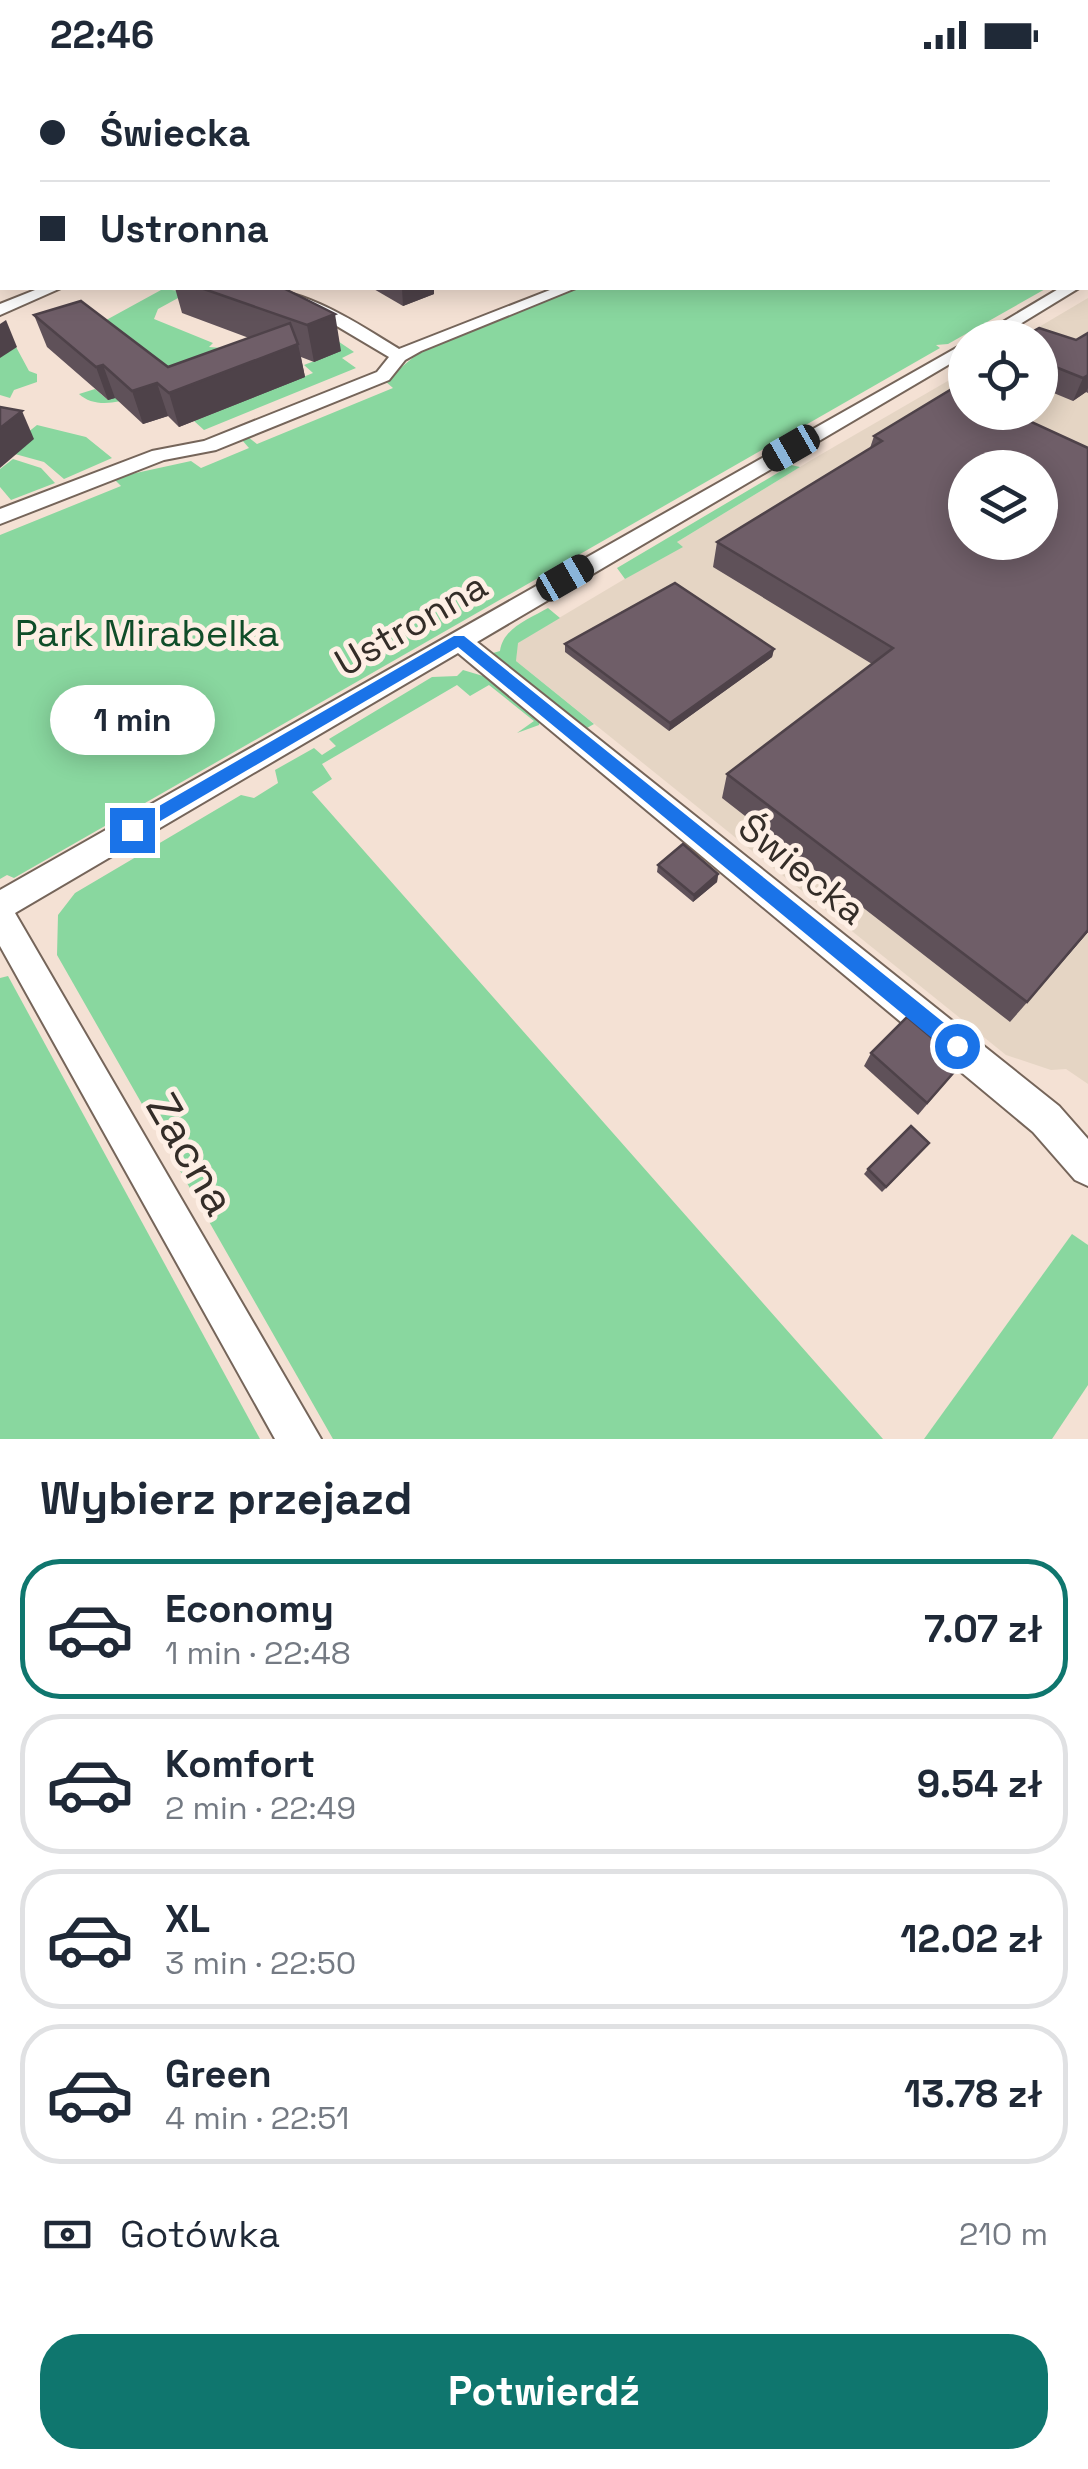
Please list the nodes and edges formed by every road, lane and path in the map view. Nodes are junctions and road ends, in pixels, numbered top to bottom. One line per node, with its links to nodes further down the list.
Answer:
1 (48, 290): 5 (street)
2 (262, 290): 7 (street)
3 (563, 290): 7 (street)
4 (1068, 290): 6 (street)
5 (0, 310)
6 (1015, 320)
7 (399, 356): 9 (street)
8 (948, 358): 10 (street, Ustronna)
9 (0, 516)
10 (459, 640): 11 (street, Ustronna); 13 (street, Świecka)
11 (0, 906)
12 (0, 916): 14 (street, Zacna)
13 (1088, 1167)
14 (299, 1439)

